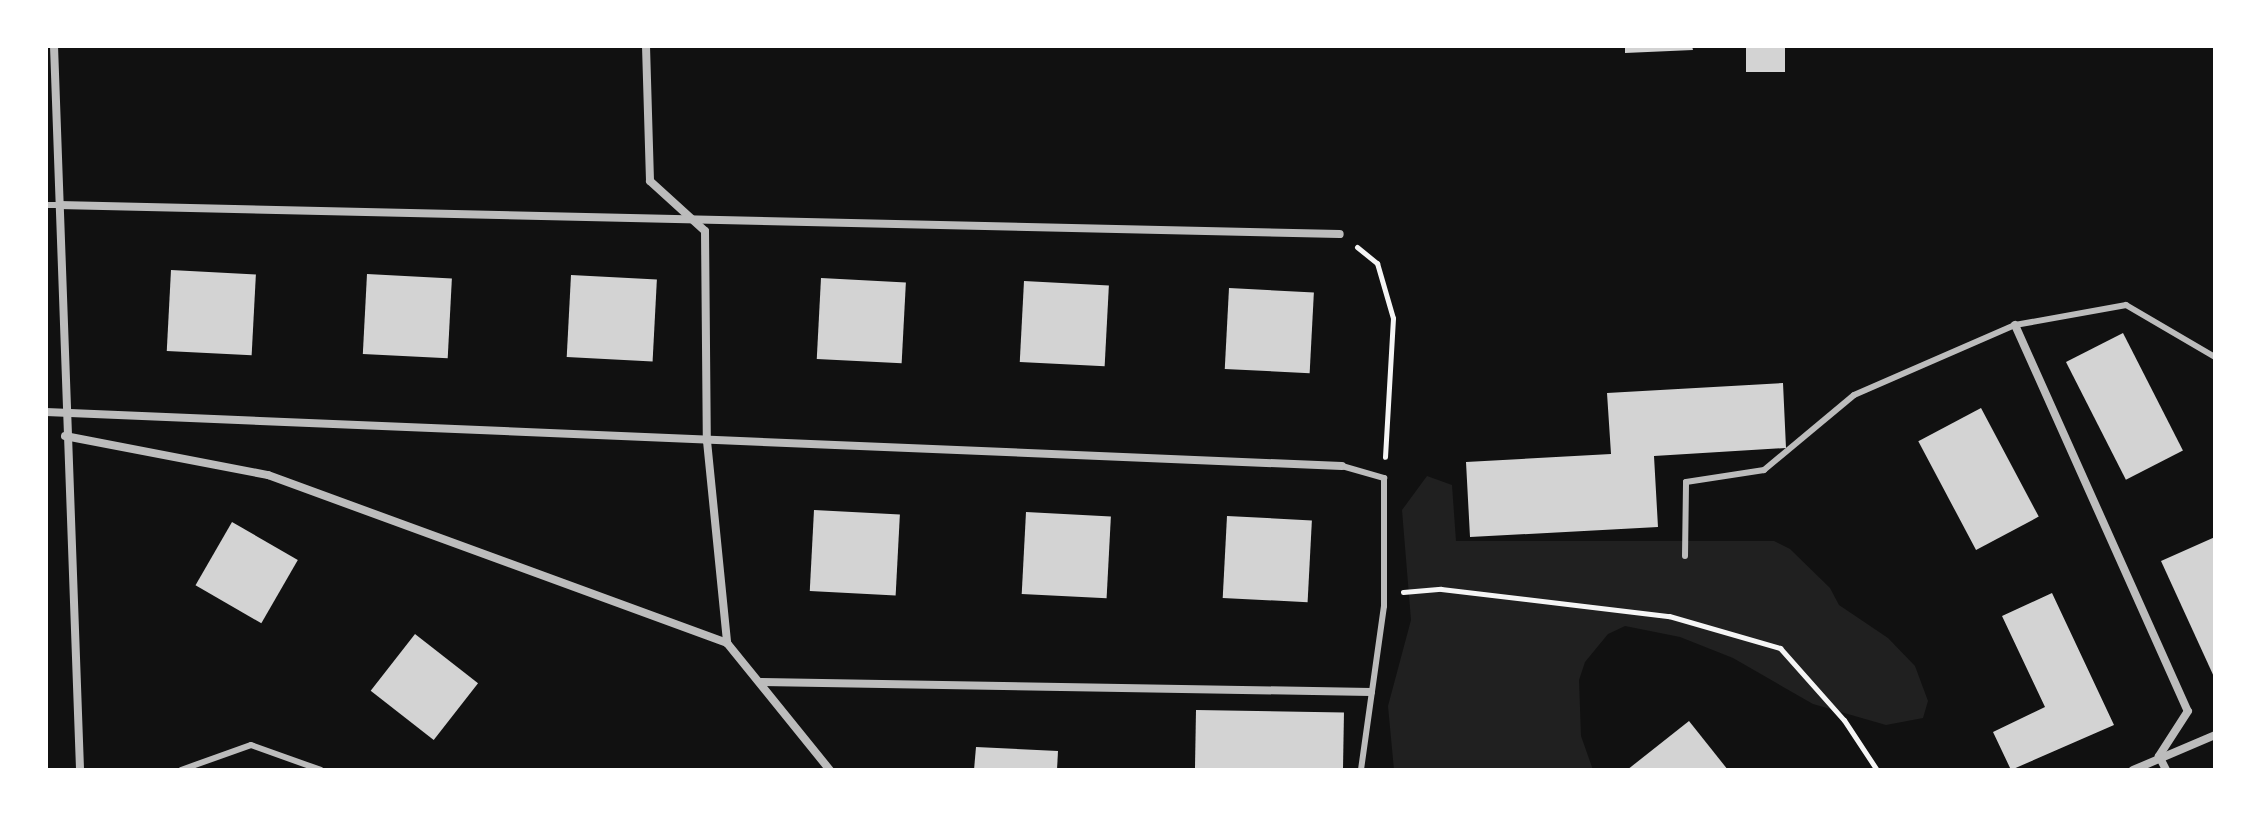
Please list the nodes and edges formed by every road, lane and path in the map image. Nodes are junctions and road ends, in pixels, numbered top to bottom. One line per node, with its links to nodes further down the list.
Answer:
1 (54, 46): 4 (street)
2 (646, 46): 5 (street)
3 (46, 205): 4 (lane)
4 (59, 205): 5 (street); 10 (street)
5 (692, 220): 6 (street); 12 (street)
6 (1340, 234): 14 (path)
7 (2015, 325): 8 (lane); 15 (lane); 21 (street)
8 (2215, 357)
9 (46, 412): 10 (street)
10 (64, 412): 11 (street); 12 (street)
11 (65, 436): 17 (street); 22 (street)
12 (707, 441): 13 (street); 17 (street)
13 (1342, 466): 14 (lane)
14 (1384, 478): 16 (lane)
15 (1685, 556)
16 (1384, 593): 19 (lane); 27 (path)
17 (727, 643): 18 (street)
18 (761, 682): 19 (street); 25 (street)
19 (1371, 692): 26 (lane)
20 (2215, 735): 21 (street)
21 (2159, 756): 28 (street); 29 (street)
22 (80, 770)
23 (181, 770): 24 (lane)
24 (321, 770)
25 (830, 770)
26 (1361, 770)
27 (1877, 770)
28 (2133, 770)
29 (2166, 770)

